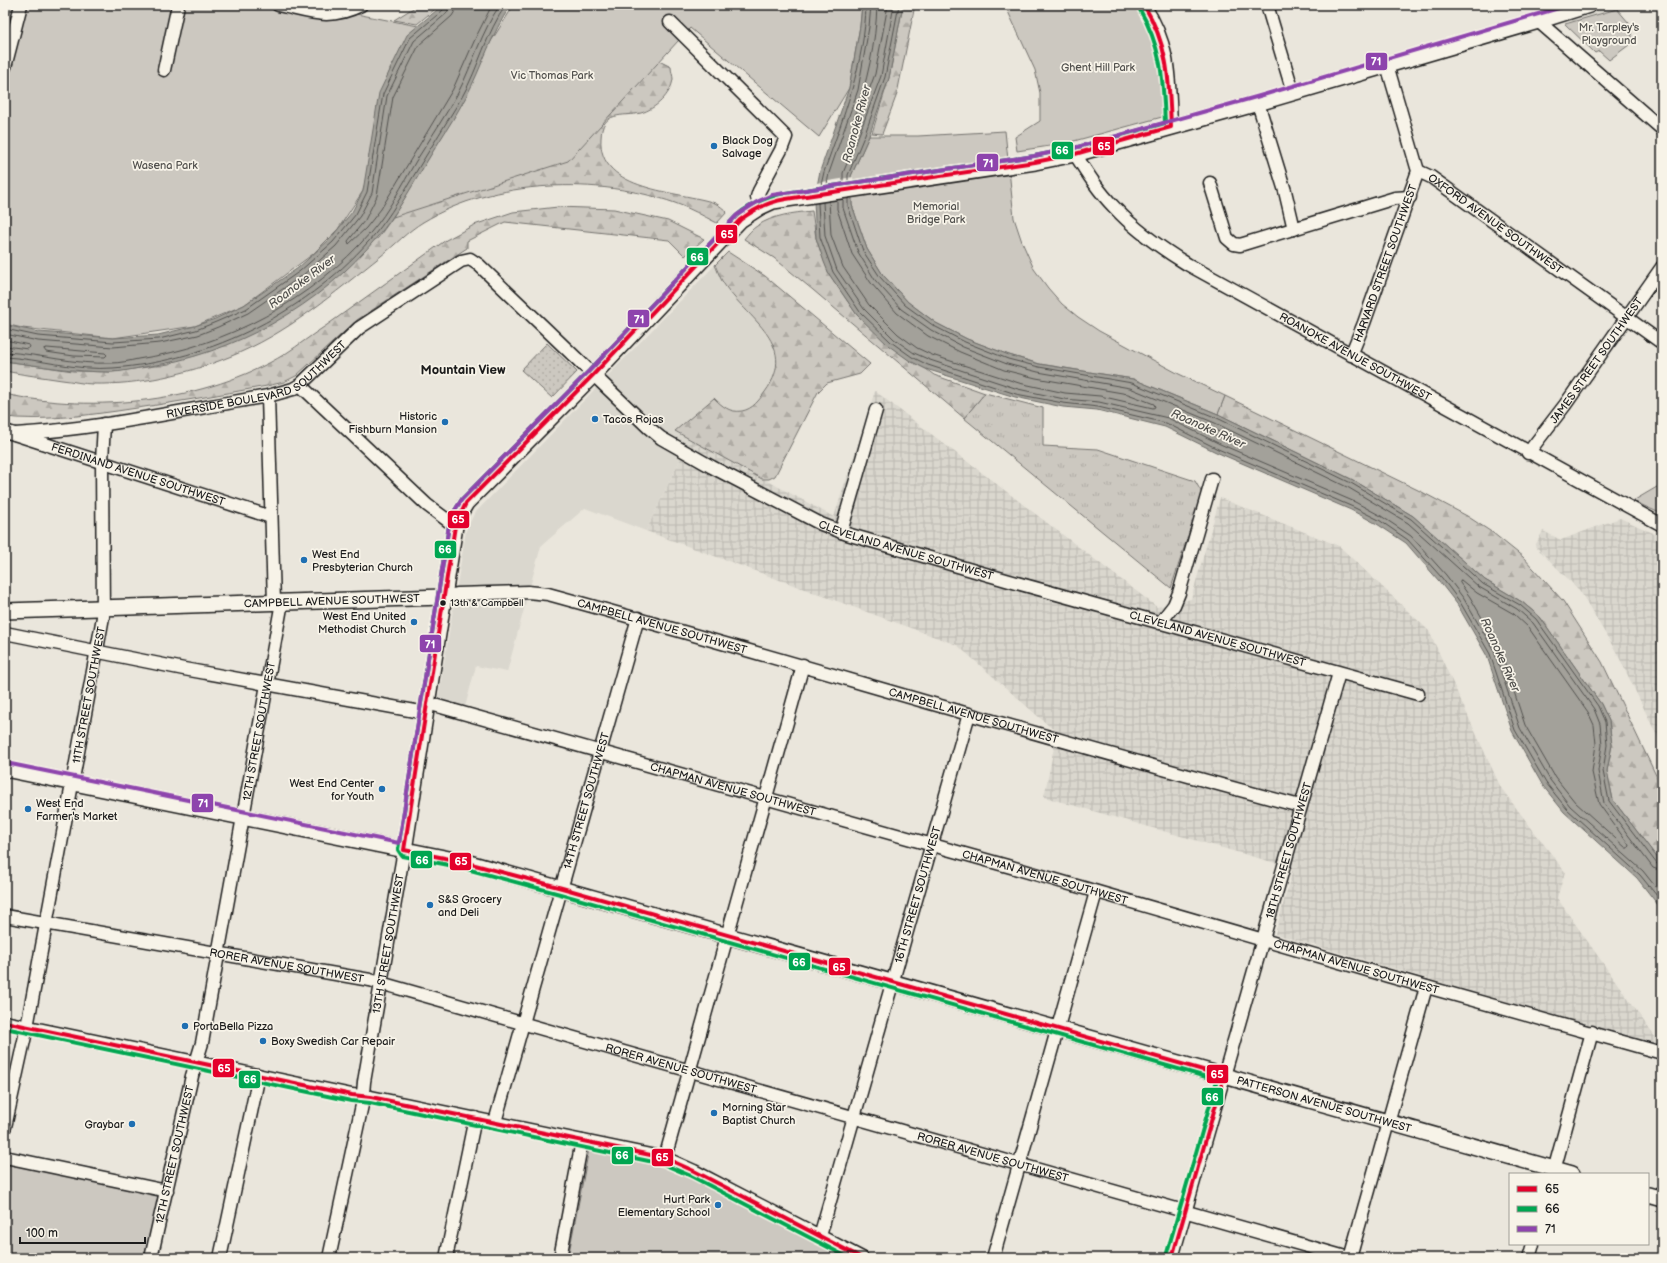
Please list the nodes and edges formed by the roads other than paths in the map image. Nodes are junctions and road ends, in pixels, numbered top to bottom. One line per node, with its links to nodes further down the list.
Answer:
1 (21, 5): 12 (street)
2 (178, 5): 13 (street)
3 (278, 5): 4 (street)
4 (361, 5)
5 (1144, 5): 16 (street)
6 (1267, 5): 14 (street)
7 (1589, 5): 8 (main road, 13TH STREET SOUTHWEST)
8 (1558, 9): 9 (main road, 13TH STREET SOUTHWEST)
9 (1538, 21): 11 (main road, 13TH STREET SOUTHWEST); 17 (street)
10 (670, 22): 22 (street)
11 (1387, 65): 14 (main road, 13TH STREET SOUTHWEST); 19 (street, OXFORD AVENUE SOUTHWEST)
12 (5, 67)
13 (164, 70)
14 (1293, 92): 15 (main road, 13TH STREET SOUTHWEST)
15 (1258, 102): 16 (main road, 13TH STREET SOUTHWEST); 23 (street)
16 (1171, 127): 18 (main road, 13TH STREET SOUTHWEST)
17 (1662, 129)
18 (1075, 154): 22 (main road, 13TH STREET SOUTHWEST); 28 (street, ROANOKE AVENUE SOUTHWEST)
19 (1418, 171): 21 (street, HARVARD STREET SOUTHWEST); 26 (street, OXFORD AVENUE SOUTHWEST)
20 (1210, 183): 23 (street)
21 (1410, 197): 23 (street); 28 (street, HARVARD STREET SOUTHWEST)
22 (760, 207): 29 (main road, 13TH STREET SOUTHWEST)
23 (1294, 229)
24 (470, 259): 29 (street, CLEVELAND AVENUE SOUTHWEST); 30 (street, RIVERSIDE BOULEVARD SOUTHWEST)
25 (1662, 267): 26 (street, JAMES STREET SOUTHWEST)
26 (1627, 317): 27 (street, OXFORD AVENUE SOUTHWEST); 35 (street, JAMES STREET SOUTHWEST)
27 (1662, 343)
28 (1351, 355): 35 (street, ROANOKE AVENUE SOUTHWEST)
29 (593, 375): 40 (main road, 13TH STREET SOUTHWEST); 41 (street, CLEVELAND AVENUE SOUTHWEST)
30 (300, 385): 31 (street, RIVERSIDE BOULEVARD SOUTHWEST); 40 (street)
31 (268, 396): 33 (street, RIVERSIDE BOULEVARD SOUTHWEST); 38 (street, 12TH STREET SOUTHWEST)
32 (876, 410): 41 (street)
33 (104, 424): 34 (street, RIVERSIDE BOULEVARD SOUTHWEST); 36 (street, 11TH STREET SOUTHWEST)
34 (10, 433): 36 (street, FERDINAND AVENUE SOUTHWEST)
35 (1528, 453): 39 (street, ROANOKE AVENUE SOUTHWEST)
36 (102, 461): 38 (street, FERDINAND AVENUE SOUTHWEST); 44 (street, 11TH STREET SOUTHWEST)
37 (1212, 480): 47 (street)
38 (272, 517): 43 (street, 12TH STREET SOUTHWEST)
39 (1662, 525)
40 (455, 526): 42 (main road, 13TH STREET SOUTHWEST)
41 (841, 532): 47 (street, CLEVELAND AVENUE SOUTHWEST)
42 (443, 597): 43 (main road, CAMPBELL AVENUE SOUTHWEST); 46 (street, CAMPBELL AVENUE SOUTHWEST); 54 (main road, 13TH STREET SOUTHWEST)
43 (278, 602): 44 (main road, CAMPBELL AVENUE SOUTHWEST); 52 (street, 12TH STREET SOUTHWEST)
44 (103, 608): 45 (main road, CAMPBELL AVENUE SOUTHWEST); 49 (street, 11TH STREET SOUTHWEST)
45 (5, 611)
46 (638, 618): 50 (street, CAMPBELL AVENUE SOUTHWEST); 56 (street, 14TH STREET SOUTHWEST)
47 (1160, 623): 51 (street, CLEVELAND AVENUE SOUTHWEST)
48 (5, 633): 49 (street, CHAPMAN AVENUE SOUTHWEST)
49 (96, 652): 52 (street, CHAPMAN AVENUE SOUTHWEST); 58 (street, 11TH STREET SOUTHWEST)
50 (803, 665): 55 (street, CAMPBELL AVENUE SOUTHWEST); 59 (street)
51 (1339, 673): 53 (street, CLEVELAND AVENUE SOUTHWEST); 60 (street, 18TH STREET SOUTHWEST)
52 (267, 683): 54 (street, CHAPMAN AVENUE SOUTHWEST); 61 (street, 12TH STREET SOUTHWEST)
53 (1418, 694)
54 (427, 708): 56 (street, CHAPMAN AVENUE SOUTHWEST); 62 (main road, 13TH STREET SOUTHWEST)
55 (969, 714): 60 (street, CAMPBELL AVENUE SOUTHWEST); 63 (street, 16TH STREET SOUTHWEST)
56 (601, 751): 59 (street, CHAPMAN AVENUE SOUTHWEST); 66 (street, 14TH STREET SOUTHWEST)
57 (5, 770): 58 (main road, PATTERSON AVENUE SOUTHWEST)
58 (72, 783): 61 (main road, PATTERSON AVENUE SOUTHWEST); 69 (street, 11TH STREET SOUTHWEST)
59 (766, 798): 63 (street, CHAPMAN AVENUE SOUTHWEST); 70 (street)
60 (1300, 806): 71 (street, 18TH STREET SOUTHWEST)
61 (242, 817): 64 (main road, PATTERSON AVENUE SOUTHWEST); 72 (street, 12TH STREET SOUTHWEST)
62 (408, 821): 64 (main road, 13TH STREET SOUTHWEST); 65 (main road)
63 (931, 845): 67 (street, CHAPMAN AVENUE SOUTHWEST); 73 (street, 16TH STREET SOUTHWEST)
64 (404, 850): 65 (main road, PATTERSON AVENUE SOUTHWEST); 74 (street, 13TH STREET SOUTHWEST)
65 (469, 863): 66 (main road, PATTERSON AVENUE SOUTHWEST)
66 (562, 888): 70 (main road, PATTERSON AVENUE SOUTHWEST); 77 (street, 14TH STREET SOUTHWEST)
67 (1096, 892): 71 (street, CHAPMAN AVENUE SOUTHWEST); 79 (street)
68 (5, 916): 69 (street, RORER AVENUE SOUTHWEST)
69 (47, 923): 72 (street, RORER AVENUE SOUTHWEST); 78 (street, 11TH STREET SOUTHWEST)
70 (727, 935): 73 (main road, PATTERSON AVENUE SOUTHWEST); 83 (street)
71 (1263, 940): 75 (street, CHAPMAN AVENUE SOUTHWEST); 85 (street, 18TH STREET SOUTHWEST)
72 (219, 953): 74 (street, RORER AVENUE SOUTHWEST); 82 (street, 12TH STREET SOUTHWEST)
73 (893, 982): 79 (main road, PATTERSON AVENUE SOUTHWEST); 88 (street, 16TH STREET SOUTHWEST)
74 (380, 983): 77 (street, RORER AVENUE SOUTHWEST); 86 (street, 13TH STREET SOUTHWEST)
75 (1426, 987): 80 (street, CHAPMAN AVENUE SOUTHWEST); 90 (street)
76 (5, 1022): 78 (street)
77 (523, 1024): 83 (street, RORER AVENUE SOUTHWEST); 89 (street, 14TH STREET SOUTHWEST)
78 (27, 1027): 82 (street); 91 (street, 11TH STREET SOUTHWEST)
79 (1058, 1029): 85 (main road, PATTERSON AVENUE SOUTHWEST); 95 (street)
80 (1592, 1032): 81 (street, CHAPMAN AVENUE SOUTHWEST); 96 (street)
81 (1662, 1053)
82 (196, 1063): 84 (street); 97 (street, 12TH STREET SOUTHWEST)
83 (689, 1071): 88 (street, RORER AVENUE SOUTHWEST); 94 (street)
84 (259, 1075): 86 (street); 104 (street)
85 (1224, 1076): 90 (main road, PATTERSON AVENUE SOUTHWEST); 100 (street, 18TH STREET SOUTHWEST)
86 (363, 1096): 87 (street); 105 (street, 13TH STREET SOUTHWEST)
87 (475, 1118): 89 (street); 106 (street)
88 (854, 1118): 95 (street, RORER AVENUE SOUTHWEST); 101 (street, 16TH STREET SOUTHWEST)
89 (495, 1122): 92 (street)
90 (1389, 1122): 96 (main road, PATTERSON AVENUE SOUTHWEST); 111 (street)
91 (5, 1127)
92 (582, 1141): 94 (street); 107 (street)
93 (5, 1157): 97 (street)
94 (665, 1158): 101 (street)
95 (1019, 1165): 100 (street, RORER AVENUE SOUTHWEST); 109 (street)
96 (1554, 1172)
97 (167, 1191): 103 (street, 12TH STREET SOUTHWEST)
98 (1649, 1195): 99 (main road)
99 (1662, 1199)
100 (1185, 1211): 110 (street, 18TH STREET SOUTHWEST); 111 (street, RORER AVENUE SOUTHWEST)
101 (820, 1236): 108 (street)
102 (1533, 1245): 112 (street)
103 (151, 1258)
104 (220, 1258)
105 (329, 1258)
106 (446, 1258)
107 (560, 1258)
108 (862, 1258)
109 (993, 1258)
110 (1172, 1258)
111 (1350, 1258)
112 (1529, 1258)

